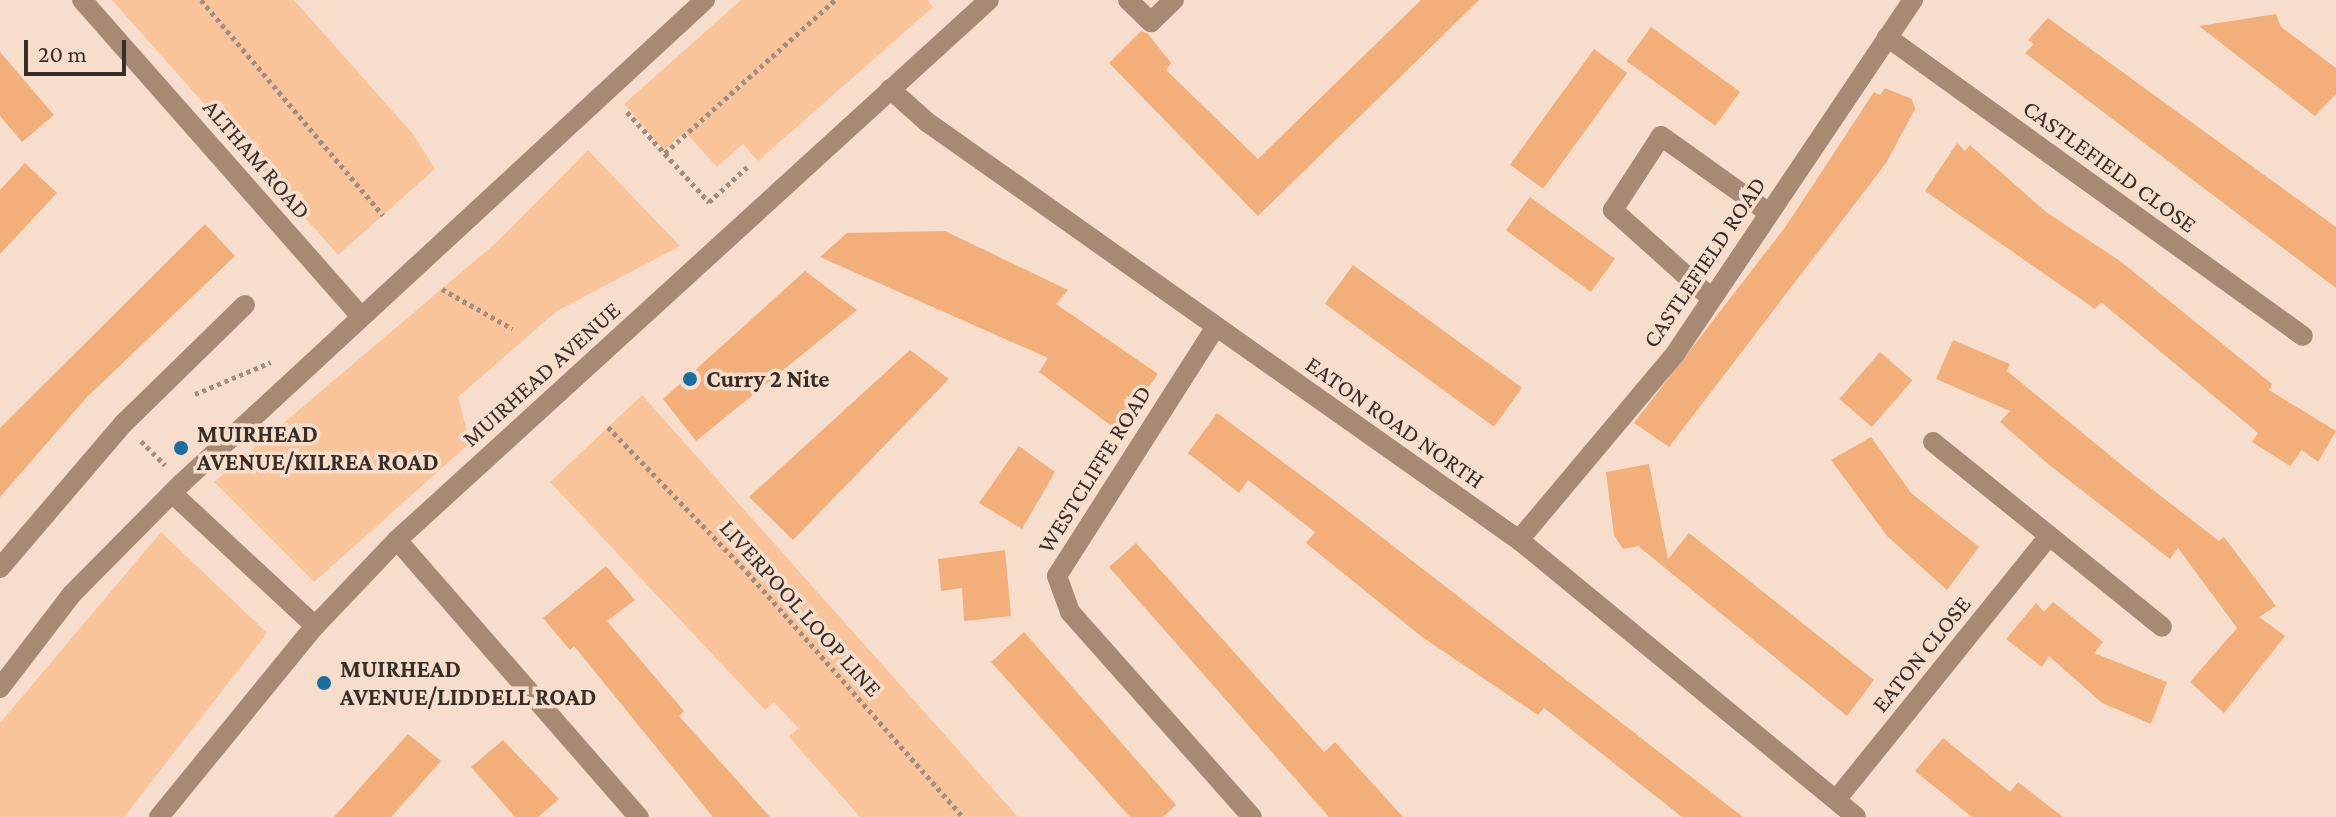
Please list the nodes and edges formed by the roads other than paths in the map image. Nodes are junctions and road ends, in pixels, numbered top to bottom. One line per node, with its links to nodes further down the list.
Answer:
1 (82, 0): 12 (street, ALTHAM ROAD)
2 (705, 0): 12 (street)
3 (989, 0): 8 (street, MUIRHEAD AVENUE)
4 (1128, 0): 5 (street)
5 (1174, 0)
6 (1913, 0): 7 (street, CASTLEFIELD ROAD)
7 (1887, 37): 9 (street, CASTLEFIELD ROAD); 14 (street, CASTLEFIELD CLOSE)
8 (890, 89): 13 (street, EATON ROAD NORTH); 17 (street, MUIRHEAD AVENUE)
9 (1769, 213): 10 (street, CASTLEFIELD ROAD); 10 (street)
10 (1711, 298): 18 (street, CASTLEFIELD ROAD)
11 (245, 305): 20 (street)
12 (361, 316): 16 (street)
13 (1215, 328): 18 (street, EATON ROAD NORTH); 27 (street, WESTCLIFFE ROAD)
14 (2303, 336)
15 (1933, 442): 19 (street)
16 (177, 488): 21 (street); 23 (street)
17 (397, 540): 21 (street, MUIRHEAD AVENUE); 26 (street)
18 (1519, 540): 24 (street, EATON ROAD NORTH)
19 (2046, 540): 22 (street); 24 (street, EATON CLOSE)
20 (0, 568)
21 (315, 626): 25 (street, MUIRHEAD AVENUE)
22 (2162, 627)
23 (0, 688)
24 (1836, 800): 28 (street, EATON ROAD NORTH)
25 (159, 817)
26 (639, 817)
27 (1252, 817)
28 (1856, 817)

